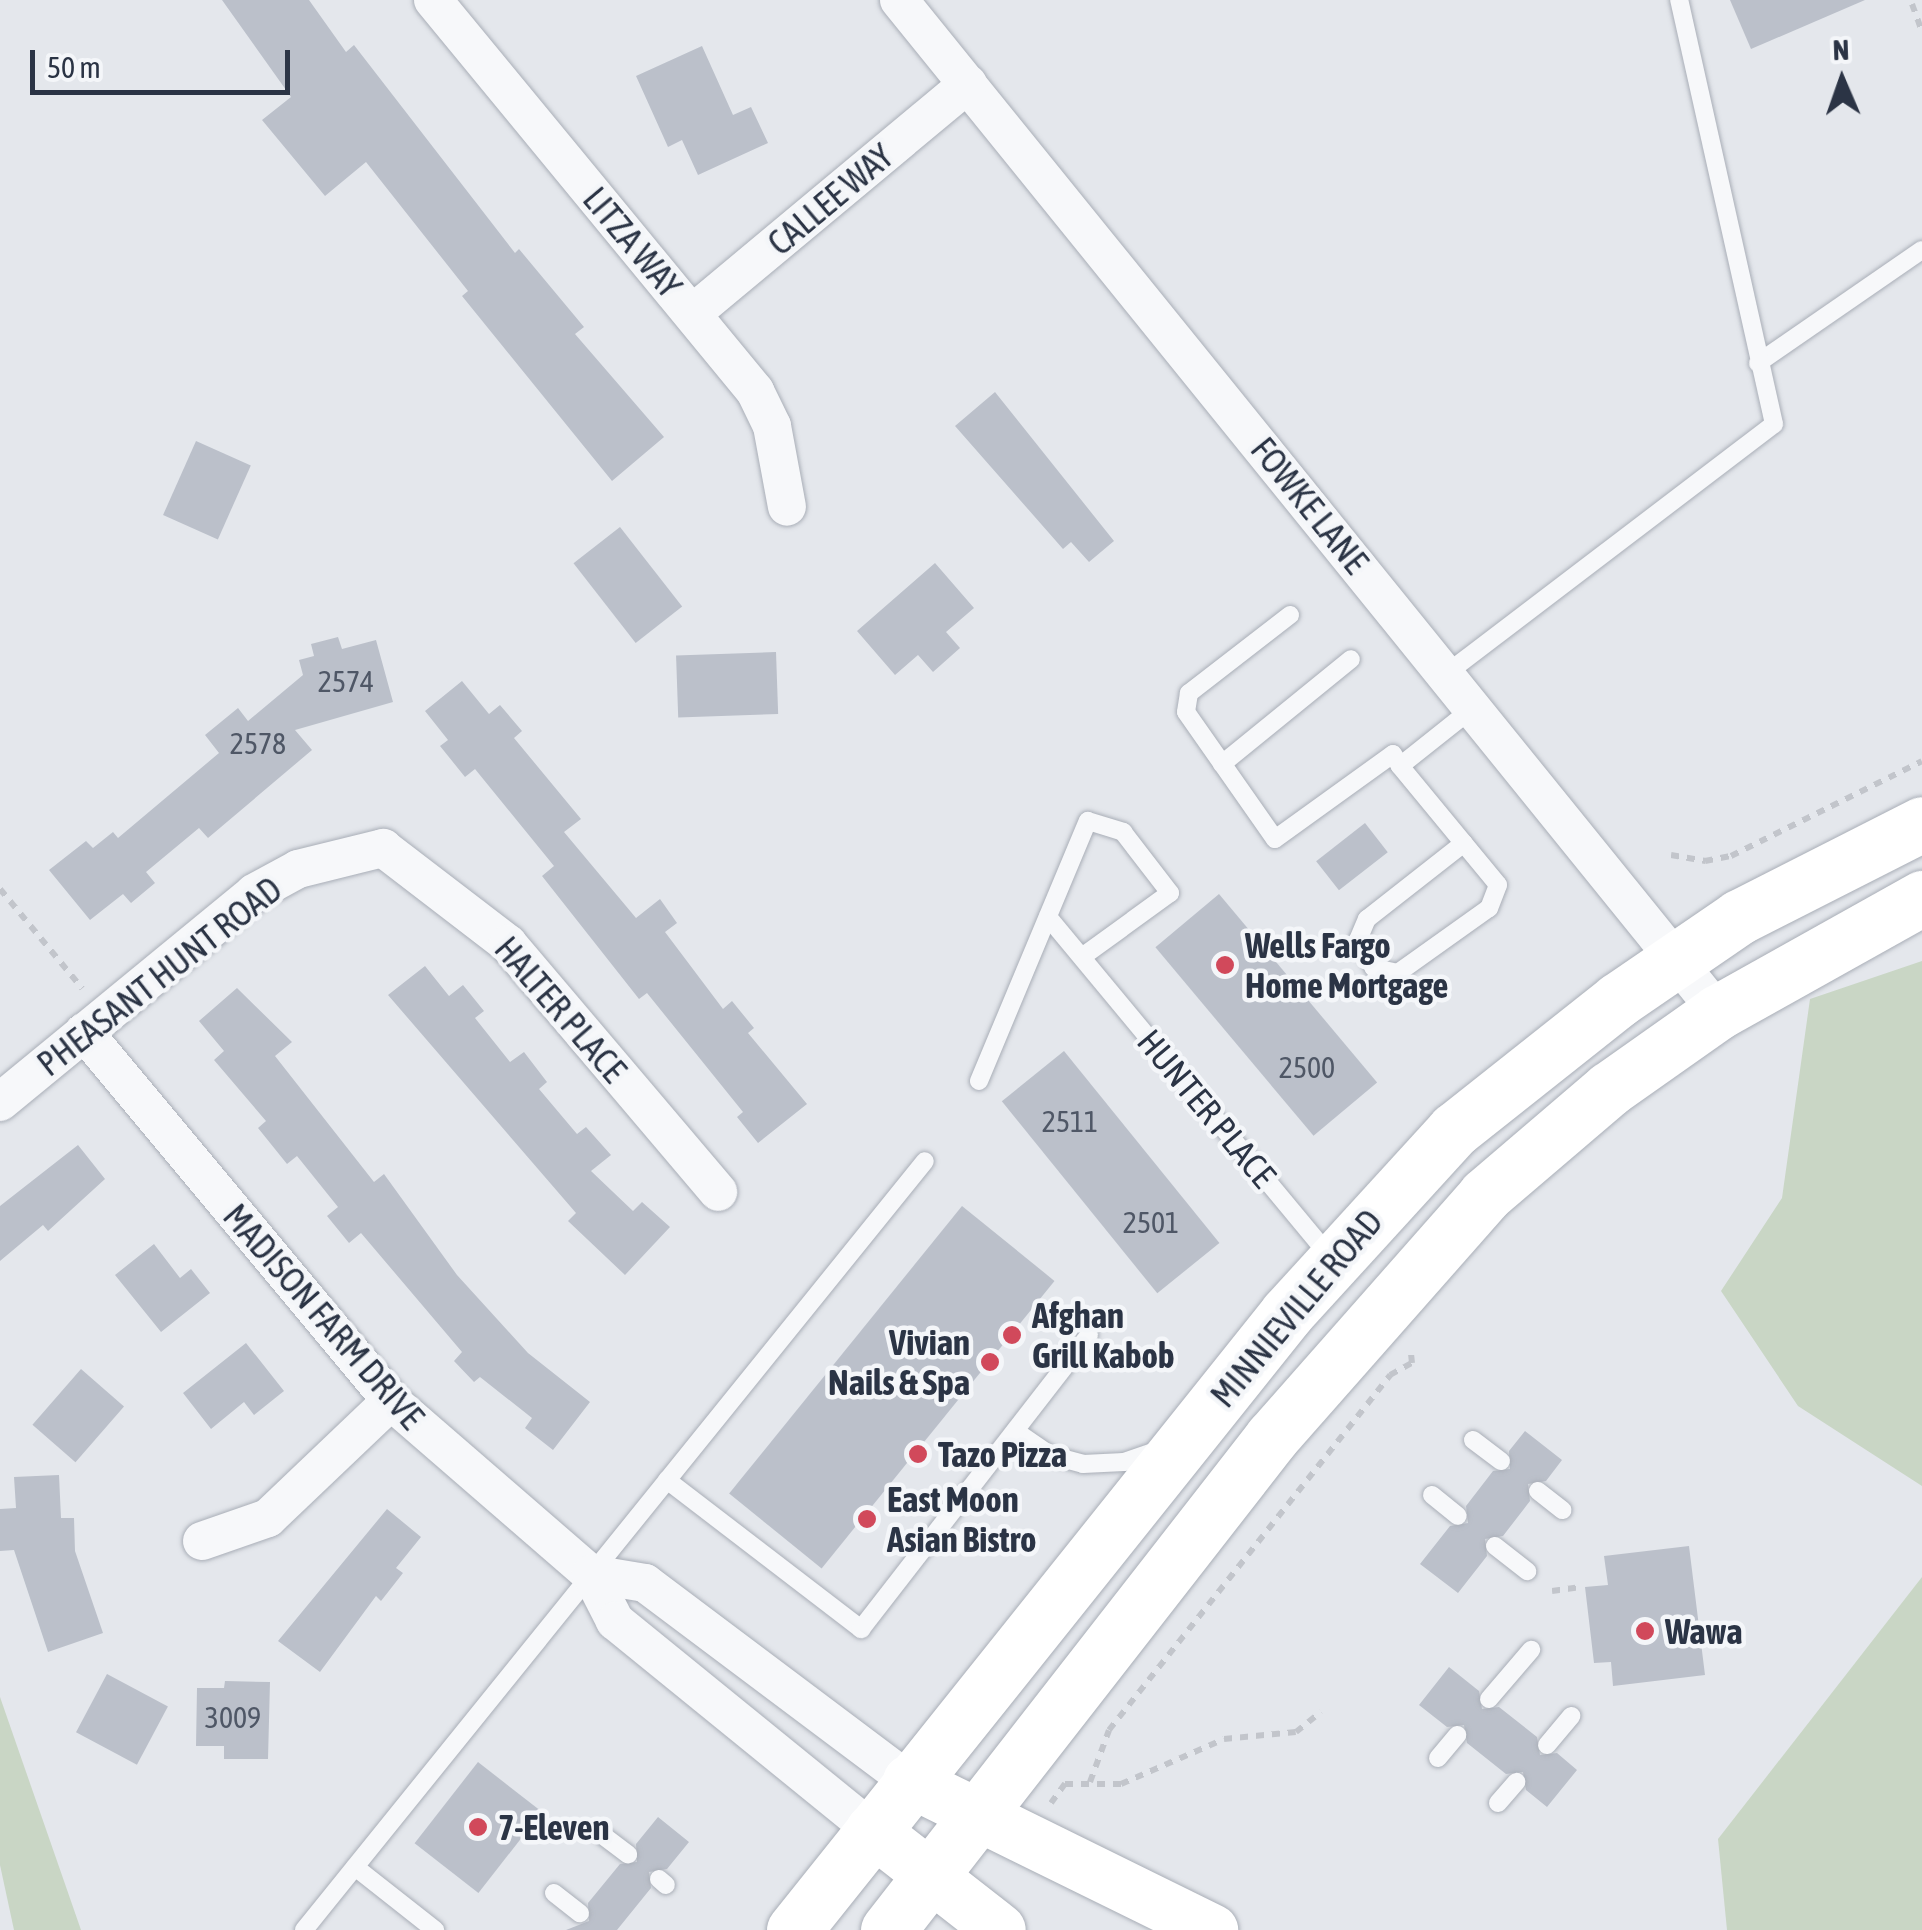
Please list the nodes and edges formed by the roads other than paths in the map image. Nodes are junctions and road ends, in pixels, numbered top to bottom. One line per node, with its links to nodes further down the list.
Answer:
1 (433, 0): 6 (street, LITZA WAY)
2 (899, 0): 4 (street, FOWKE LANE)
3 (1679, 0): 7 (lane)
4 (968, 84): 6 (street, CALLEE WAY); 11 (street, FOWKE LANE)
5 (1922, 250): 7 (lane)
6 (692, 314): 8 (street, LITZA WAY)
7 (1758, 363): 11 (lane)
8 (787, 507)
9 (1290, 615): 13 (lane)
10 (1351, 660): 13 (lane)
11 (1446, 674): 12 (street, FOWKE LANE)
12 (1473, 708): 14 (lane); 21 (street, FOWKE LANE)
13 (1222, 764): 14 (lane)
14 (1400, 766): 16 (lane)
15 (1922, 824): 21 (main road, MINNIEVILLE ROAD)
16 (1464, 844): 16 (lane)
17 (383, 848): 23 (street, PHEASANT HUNT ROAD); 27 (street, HALTER PLACE)
18 (1922, 898): 22 (main road, MINNIEVILLE ROAD)
19 (1048, 917): 20 (lane, HUNTER PLACE); 20 (lane); 24 (lane)
20 (1082, 957): 28 (lane, HUNTER PLACE)
21 (1676, 960): 22 (street, FOWKE LANE); 28 (main road, MINNIEVILLE ROAD)
22 (1718, 1012): 53 (main road, MINNIEVILLE ROAD)
23 (94, 1023): 25 (street, PHEASANT HUNT ROAD); 30 (street, MADISON FARM DRIVE)
24 (979, 1081)
25 (0, 1102)
26 (924, 1160): 35 (lane)
27 (718, 1192)
28 (1333, 1260): 31 (main road, MINNIEVILLE ROAD)
29 (1089, 1335): 32 (lane)
30 (391, 1401): 40 (street); 43 (street, MADISON FARM DRIVE)
31 (1208, 1410): 32 (lane); 50 (main road, MINNIEVILLE ROAD)
32 (1014, 1431): 35 (lane)
33 (1474, 1440): 34 (lane)
34 (1500, 1461)
35 (667, 1480): 43 (lane)
36 (1538, 1491): 38 (lane)
37 (1432, 1495): 39 (lane)
38 (1562, 1510)
39 (1458, 1516)
40 (202, 1542)
41 (1495, 1546): 42 (lane)
42 (1527, 1571)
43 (591, 1574): 50 (street); 54 (street, MADISON FARM DRIVE); 57 (lane)
44 (1531, 1650): 45 (lane)
45 (1489, 1699)
46 (1571, 1716): 48 (lane)
47 (1457, 1736): 49 (lane)
48 (1547, 1745)
49 (1438, 1758)
50 (909, 1781): 53 (main road); 54 (main road, MINNIEVILLE ROAD)
51 (1516, 1782): 52 (lane)
52 (1498, 1803)
53 (975, 1818): 58 (main road, MINNIEVILLE ROAD); 66 (main road)
54 (872, 1830): 58 (main road); 63 (main road, MINNIEVILLE ROAD)
55 (601, 1834): 56 (lane)
56 (628, 1854)
57 (355, 1867): 61 (lane); 62 (lane)
58 (928, 1877): 64 (main road, MINNIEVILLE ROAD); 65 (main road)
59 (554, 1894): 60 (lane)
60 (580, 1913)
61 (304, 1930)
62 (435, 1930)
63 (794, 1930)
64 (888, 1930)
65 (1000, 1930)
66 (1212, 1930)

